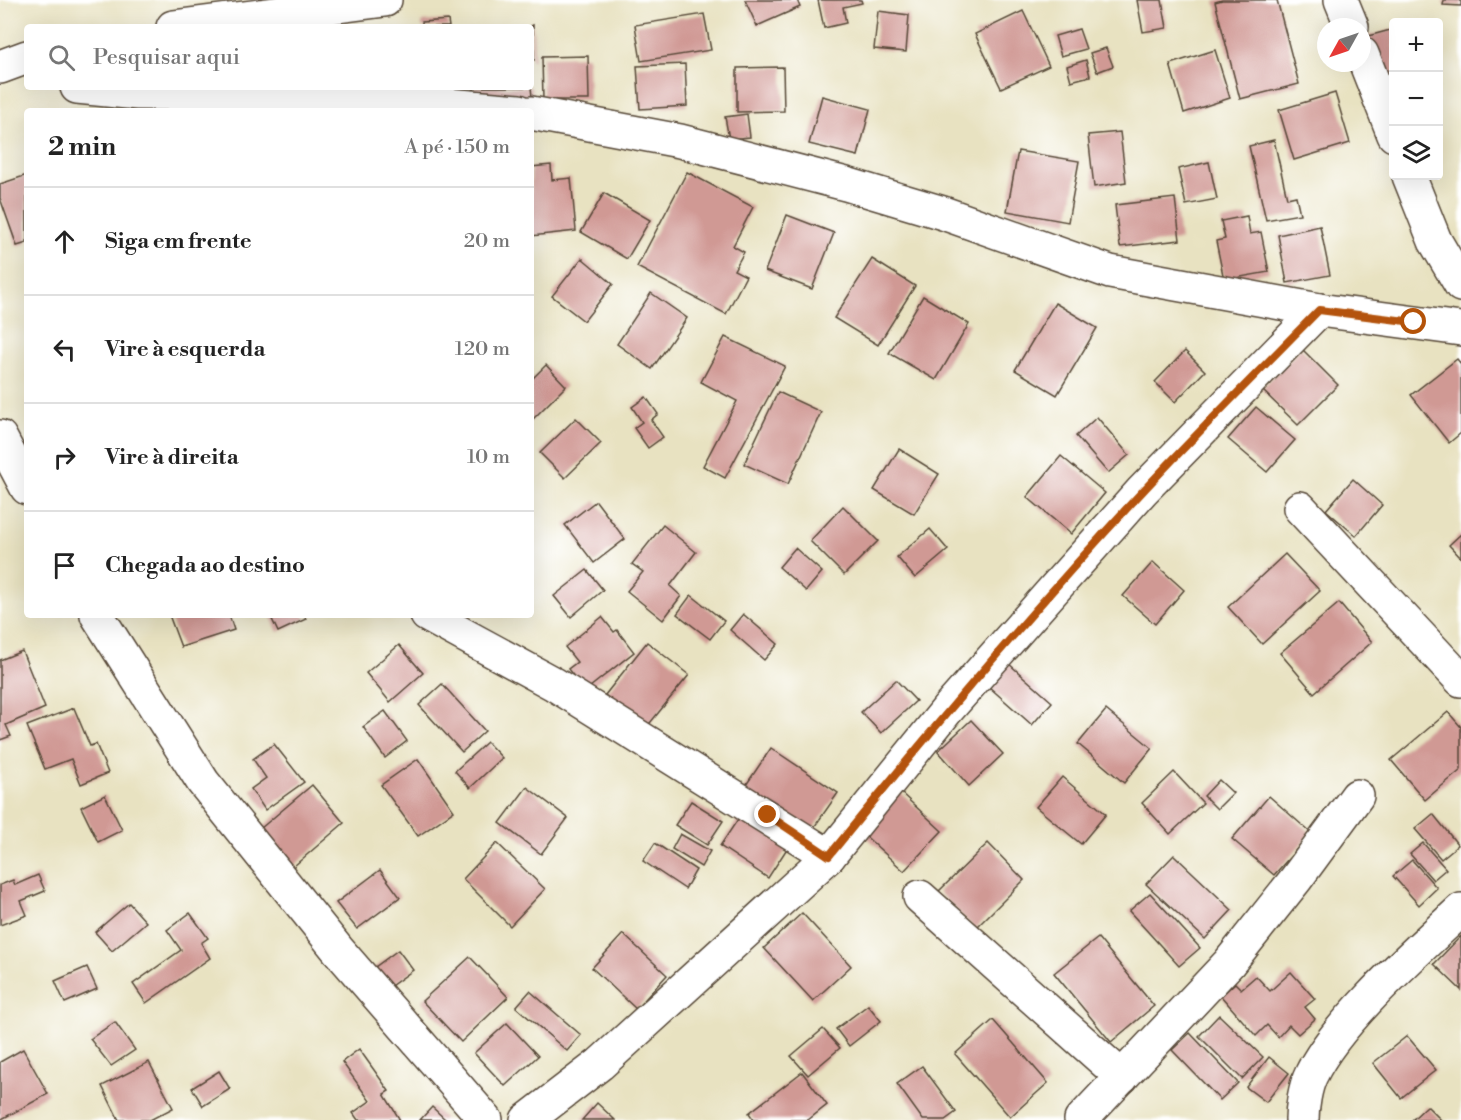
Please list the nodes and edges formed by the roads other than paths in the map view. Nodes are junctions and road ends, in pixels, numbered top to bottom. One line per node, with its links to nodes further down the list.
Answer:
1 (385, 0): 4 (street)
2 (1341, 0): 3 (street)
3 (1348, 18)
4 (197, 24)
5 (24, 58): 6 (street)
6 (0, 67)
7 (1369, 72): 13 (street)
8 (0, 75): 9 (street)
9 (24, 79)
10 (108, 90): 11 (street)
11 (483, 108)
12 (534, 114): 16 (street)
13 (1390, 126)
14 (1411, 180): 15 (street)
15 (1461, 285)
16 (1319, 310): 17 (street); 25 (street)
17 (1461, 329)
18 (0, 437): 19 (street)
19 (24, 482)
20 (1300, 508): 23 (street)
21 (99, 618): 29 (street)
22 (433, 618): 25 (street)
23 (1461, 680)
24 (1357, 796): 28 (street)
25 (829, 856): 30 (street)
26 (920, 897): 28 (street)
27 (1461, 910): 32 (street)
28 (1122, 1077): 31 (street)
29 (486, 1120)
30 (527, 1120)
31 (1081, 1120)
32 (1302, 1120)

